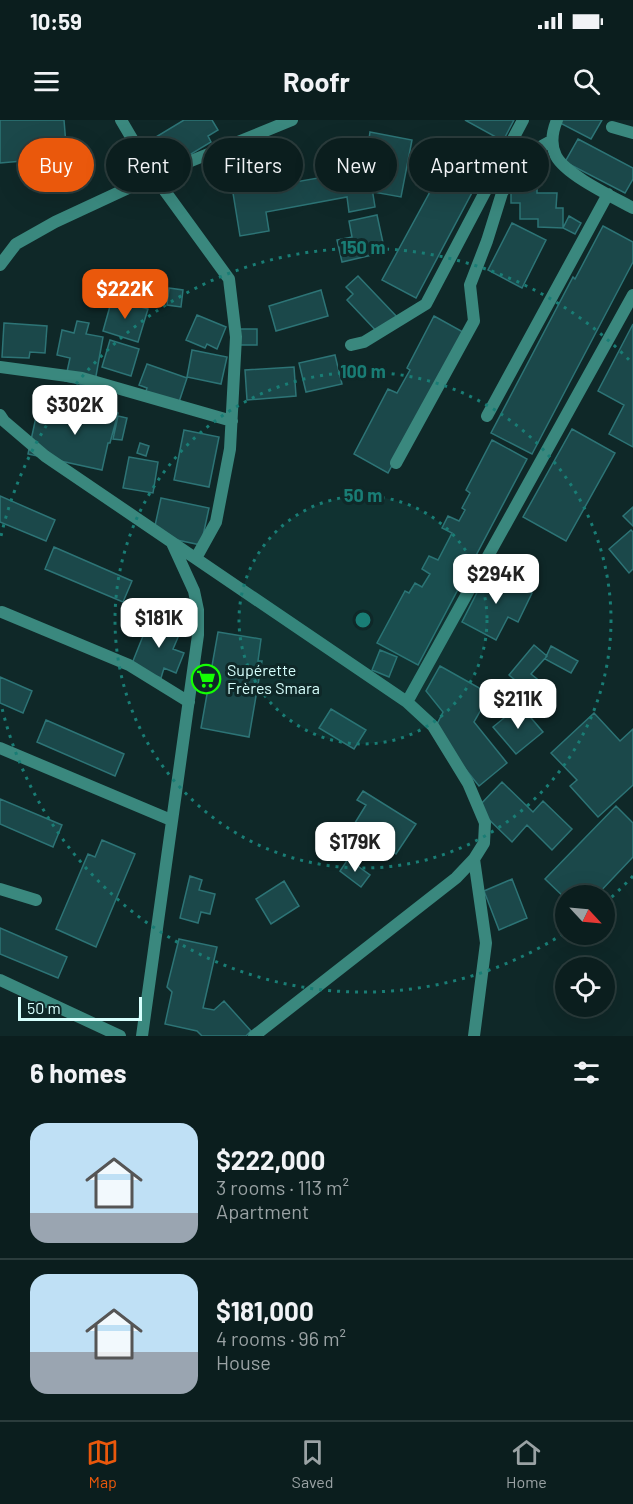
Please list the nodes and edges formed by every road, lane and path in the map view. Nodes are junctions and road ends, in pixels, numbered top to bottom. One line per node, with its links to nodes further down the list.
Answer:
1 (121, 120): 7 (street)
2 (292, 120): 9 (street)
3 (523, 120): 18 (street)
4 (557, 120): 8 (street)
5 (612, 127): 6 (street)
6 (633, 134)
7 (132, 138)
8 (551, 141): 12 (street); 23 (street)
9 (191, 161)
10 (120, 192): 14 (street)
11 (166, 192): 22 (street)
12 (608, 194): 13 (street); 21 (street)
13 (633, 208)
14 (16, 244): 15 (street); 16 (street)
15 (0, 248)
16 (0, 265)
17 (633, 295): 28 (street)
18 (351, 345)
19 (0, 367): 22 (street)
20 (0, 415): 24 (street)
21 (487, 416)
22 (232, 421): 25 (street)
23 (396, 463)
24 (172, 542): 25 (street); 27 (street)
25 (196, 558): 28 (street)
26 (2, 612): 27 (street)
27 (189, 702): 30 (street)
28 (407, 702): 31 (street)
29 (0, 748): 30 (street)
30 (171, 820): 36 (street)
31 (474, 859): 37 (street); 38 (street)
32 (0, 889): 33 (street)
33 (36, 900)
34 (0, 980): 35 (street)
35 (120, 1036)
36 (142, 1036)
37 (254, 1036)
38 (474, 1036)

